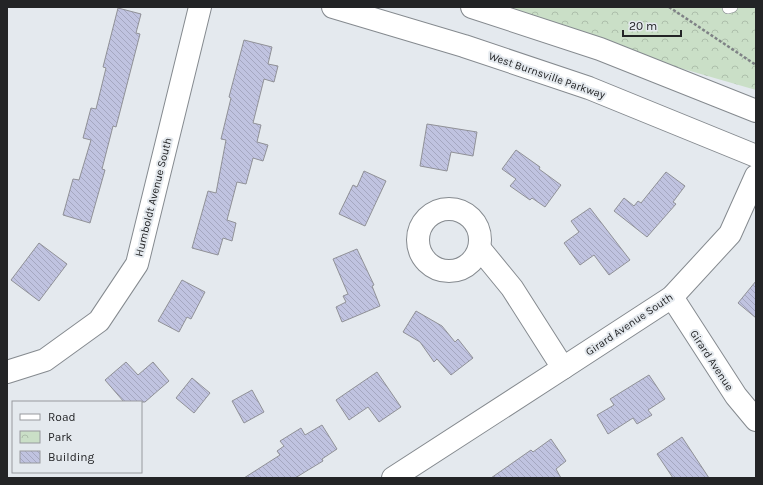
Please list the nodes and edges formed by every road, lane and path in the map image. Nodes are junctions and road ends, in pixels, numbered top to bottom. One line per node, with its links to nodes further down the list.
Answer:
1 (200, 7): 12 (street, Humboldt Avenue South)
2 (333, 7): 7 (street, West Burnsville Parkway)
3 (472, 7): 6 (street)
4 (669, 7): 5 (path)
5 (756, 65)
6 (756, 111)
7 (756, 156)
8 (756, 176): 10 (street, Girard Avenue South)
9 (480, 249): 11 (street)
10 (672, 297): 11 (street, Girard Avenue South); 13 (street, Girard Avenue)
11 (564, 368): 14 (street, Girard Avenue South)
12 (7, 372)
13 (756, 420)
14 (393, 478)

